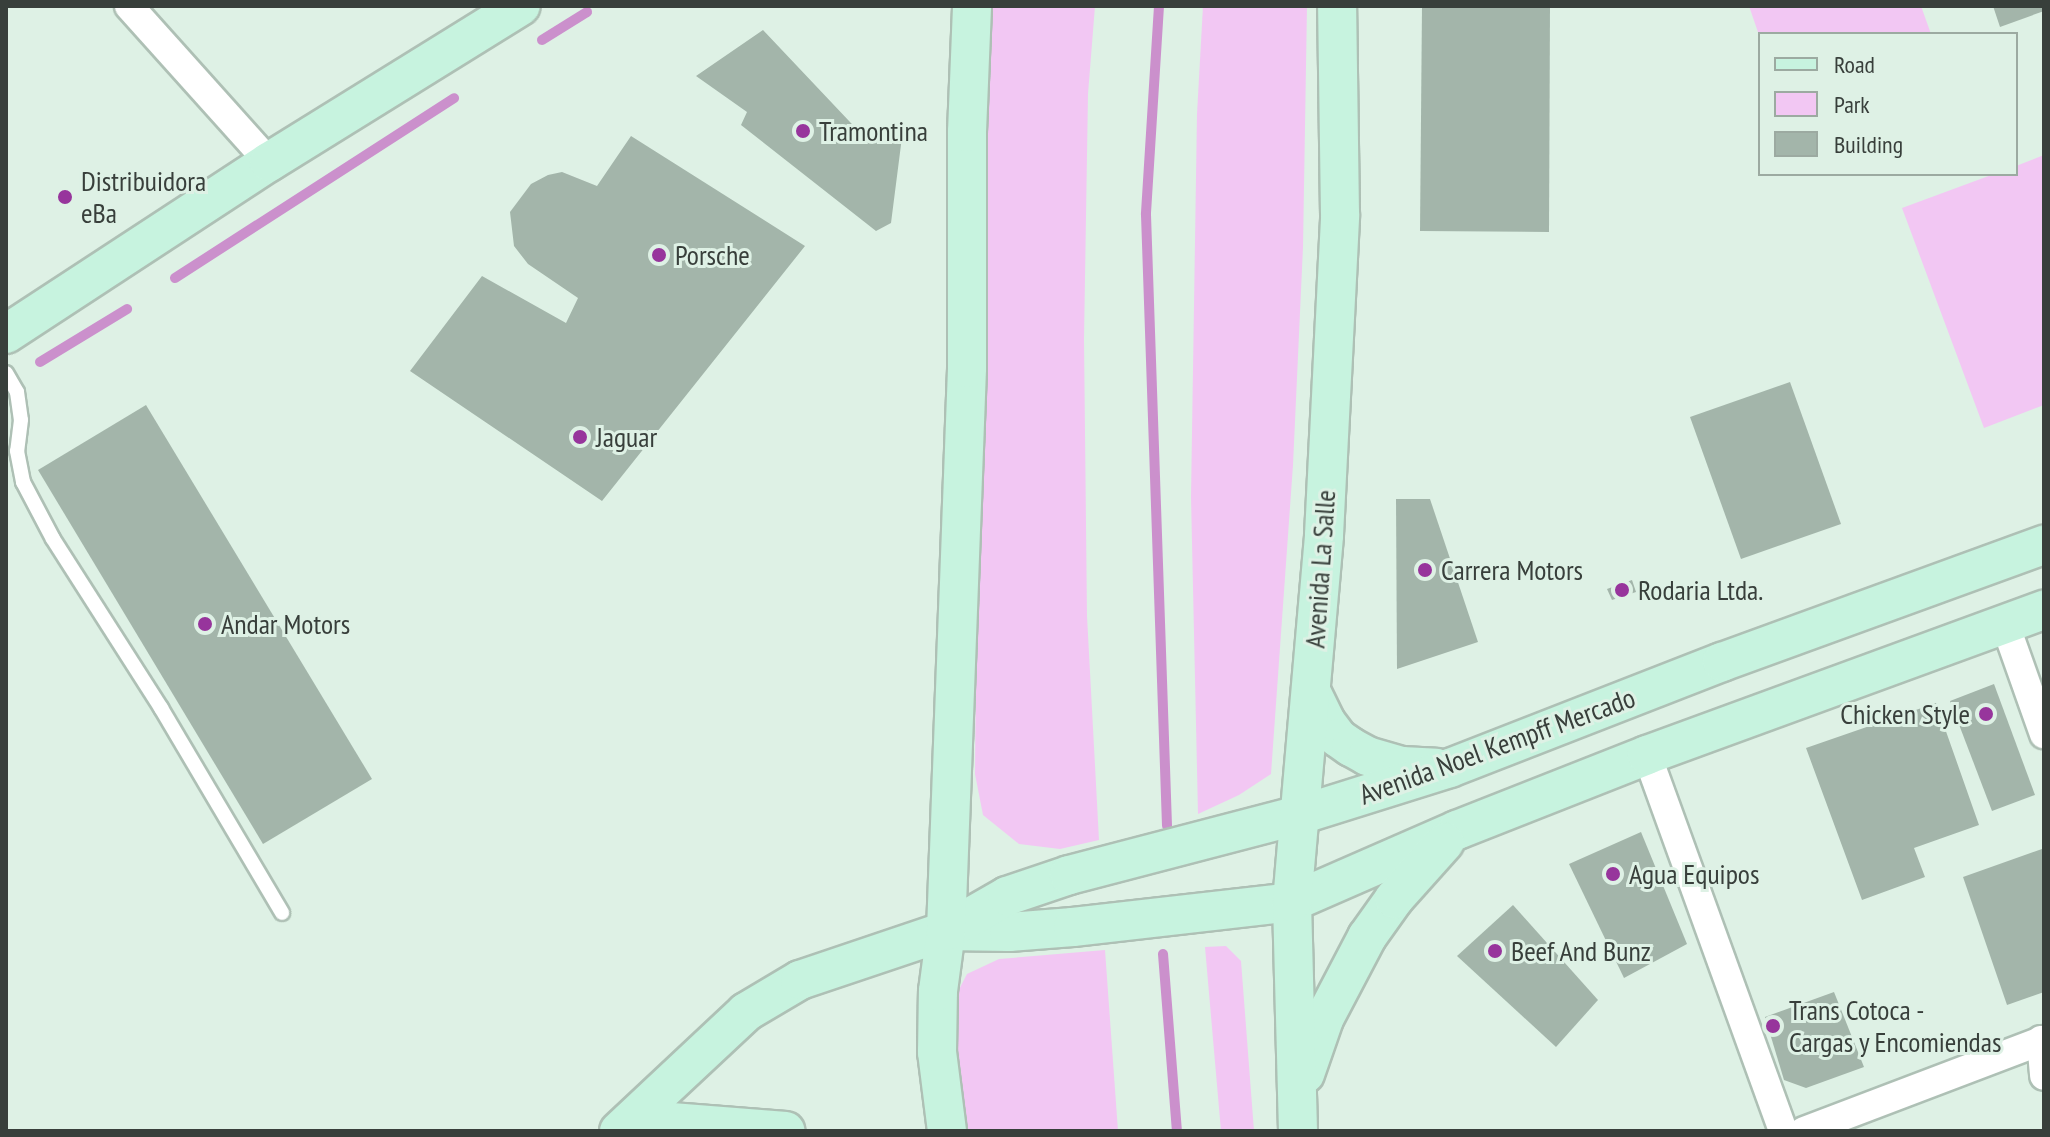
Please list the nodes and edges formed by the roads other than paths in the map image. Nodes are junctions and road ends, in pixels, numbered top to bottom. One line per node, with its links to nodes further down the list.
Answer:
1 (129, 6): 5 (street)
2 (521, 6): 5 (main road)
3 (972, 6): 19 (main road)
4 (1337, 6): 11 (main road, Avenida La Salle)
5 (269, 162): 6 (main road)
6 (6, 334)
7 (6, 373): 18 (lane)
8 (2044, 545): 14 (main road, Avenida Noel Kempff Mercado)
9 (2044, 610): 10 (main road, Avenida Noel Kempff Mercado)
10 (2005, 624): 12 (street); 13 (main road, Avenida Noel Kempff Mercado)
11 (1311, 691): 14 (main road); 15 (main road, Avenida La Salle)
12 (2044, 734)
13 (1647, 755): 16 (main road, Avenida Noel Kempff Mercado); 26 (street)
14 (1450, 768): 15 (main road, Avenida Noel Kempff Mercado)
15 (1300, 815): 17 (main road, Avenida La Salle); 19 (main road, Avenida Noel Kempff Mercado)
16 (1457, 830): 17 (main road, Avenida Noel Kempff Mercado); 22 (main road)
17 (1292, 902): 19 (main road, Avenida Noel Kempff Mercado); 22 (main road, Avenida La Salle)
18 (282, 913)
19 (946, 931): 23 (main road, Avenida Noel Kempff Mercado); 25 (main road)
20 (2043, 1040): 21 (street); 27 (street)
21 (2044, 1076)
22 (1297, 1120)
23 (626, 1125): 24 (main road)
24 (786, 1131)
25 (947, 1131)
26 (1783, 1131)
27 (1804, 1131)

